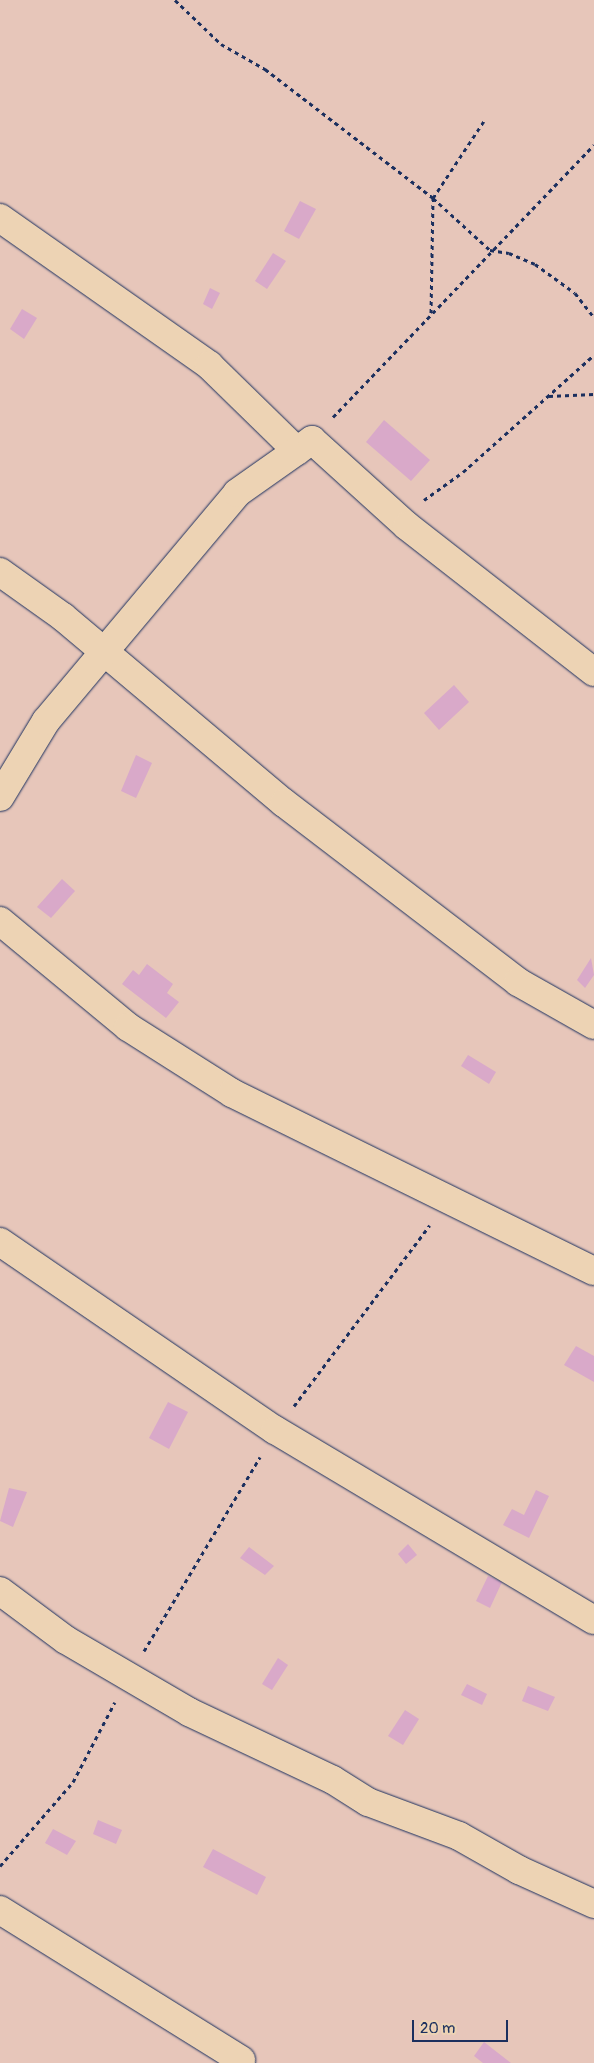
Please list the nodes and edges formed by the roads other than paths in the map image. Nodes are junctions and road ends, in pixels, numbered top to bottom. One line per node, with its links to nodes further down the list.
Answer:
1 (0, 218): 2 (street)
2 (305, 446): 4 (street); 5 (street)
3 (0, 572): 4 (street)
4 (103, 652): 6 (street); 8 (street)
5 (594, 672)
6 (0, 798)
7 (0, 921): 10 (street)
8 (594, 1025)
9 (0, 1242): 12 (street)
10 (594, 1272)
11 (0, 1591): 13 (street)
12 (594, 1620)
13 (594, 1904)
14 (0, 1910): 15 (street)
15 (241, 2060)

